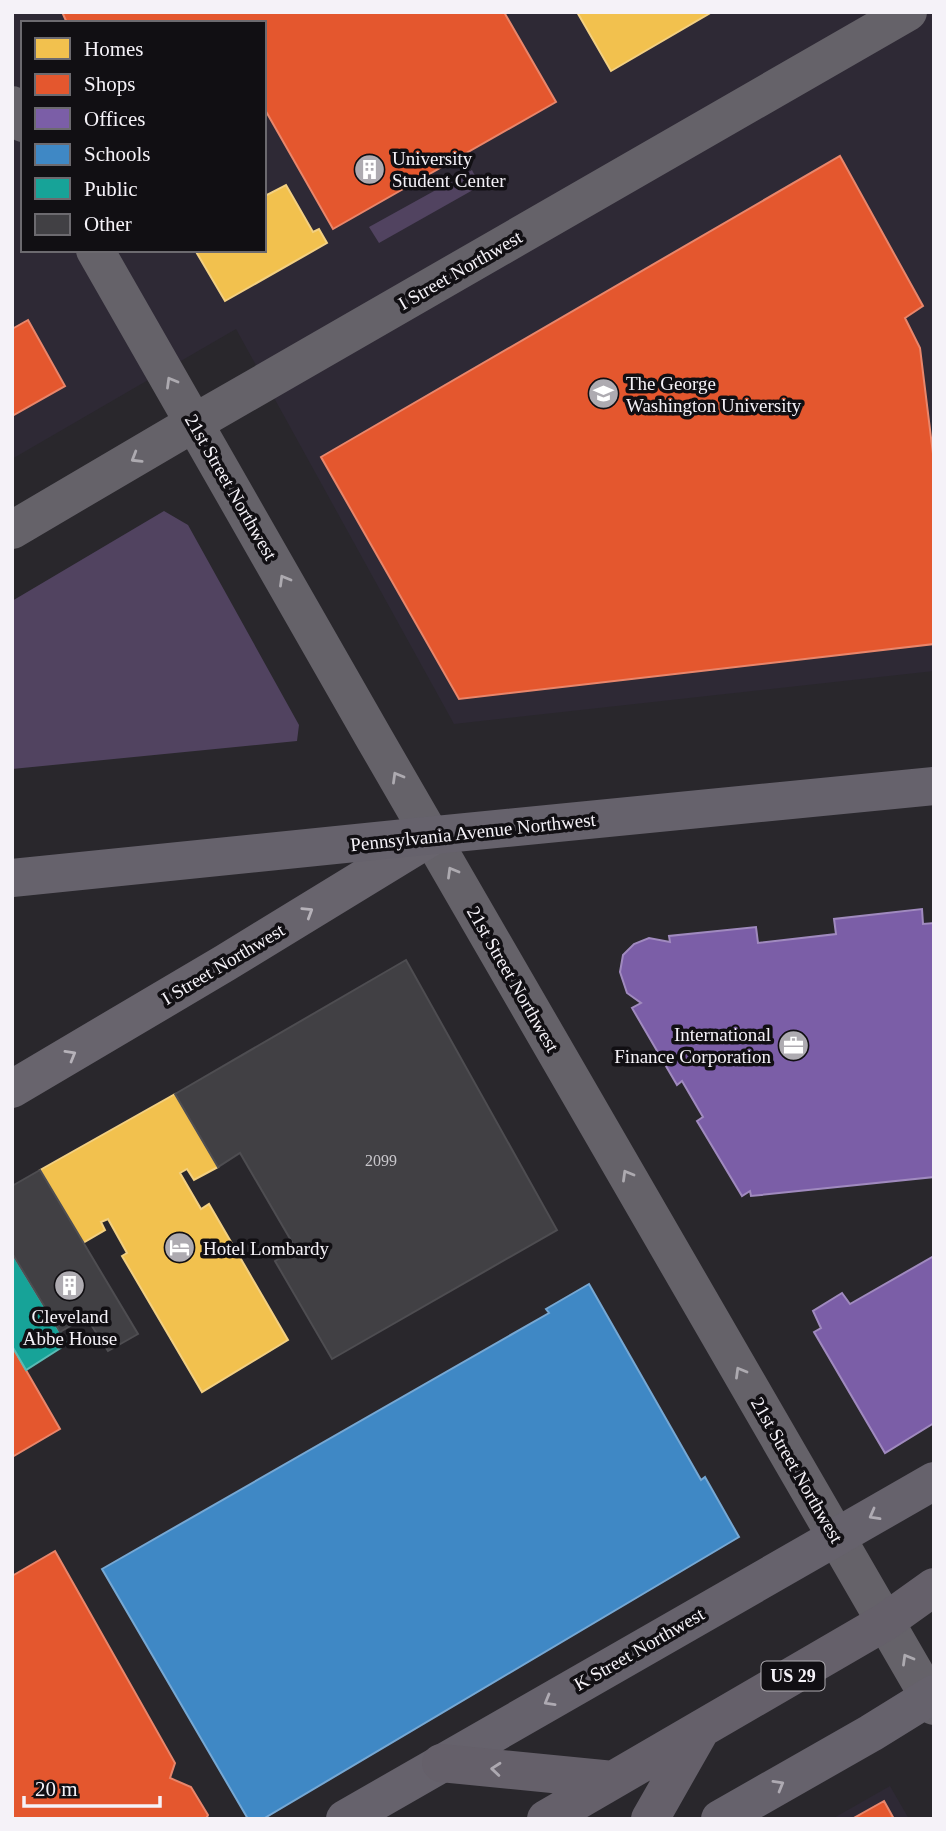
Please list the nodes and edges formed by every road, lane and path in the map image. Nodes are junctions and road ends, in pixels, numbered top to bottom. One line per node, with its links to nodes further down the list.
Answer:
1 (908, 12): 3 (street, I Street Northwest)
2 (96, 252): 3 (street, 21st Street Northwest, one-way to 2)
3 (194, 423): 4 (street, I Street Northwest, one-way to 4); 6 (street, 21st Street Northwest, one-way to 3)
4 (12, 530)
5 (934, 786): 6 (main road, Pennsylvania Avenue Northwest)
6 (431, 836): 7 (main road, Pennsylvania Avenue Northwest); 8 (main road, I Street Northwest, one-way to 6); 10 (street, 21st Street Northwest, one-way to 6)
7 (12, 878)
8 (12, 1089)
9 (934, 1481): 10 (main road, K Street Northwest, one-way to 10)
10 (836, 1536): 13 (street, 21st Street Northwest); 16 (main road, K Street Northwest, one-way to 16)
11 (934, 1587): 13 (highway, US 29)
12 (934, 1602): 13 (highway, US 29)
13 (885, 1622): 14 (street, 21st Street Northwest, one-way to 13); 15 (highway, US 29)
14 (932, 1699): 21 (main road, one-way to 14)
15 (700, 1731): 17 (highway, US 29); 20 (highway)
16 (441, 1763): 17 (highway, one-way to 16); 18 (main road, K Street Northwest)
17 (613, 1780): 19 (highway, US 29)
18 (345, 1819)
19 (546, 1819)
20 (650, 1819)
21 (720, 1819)

